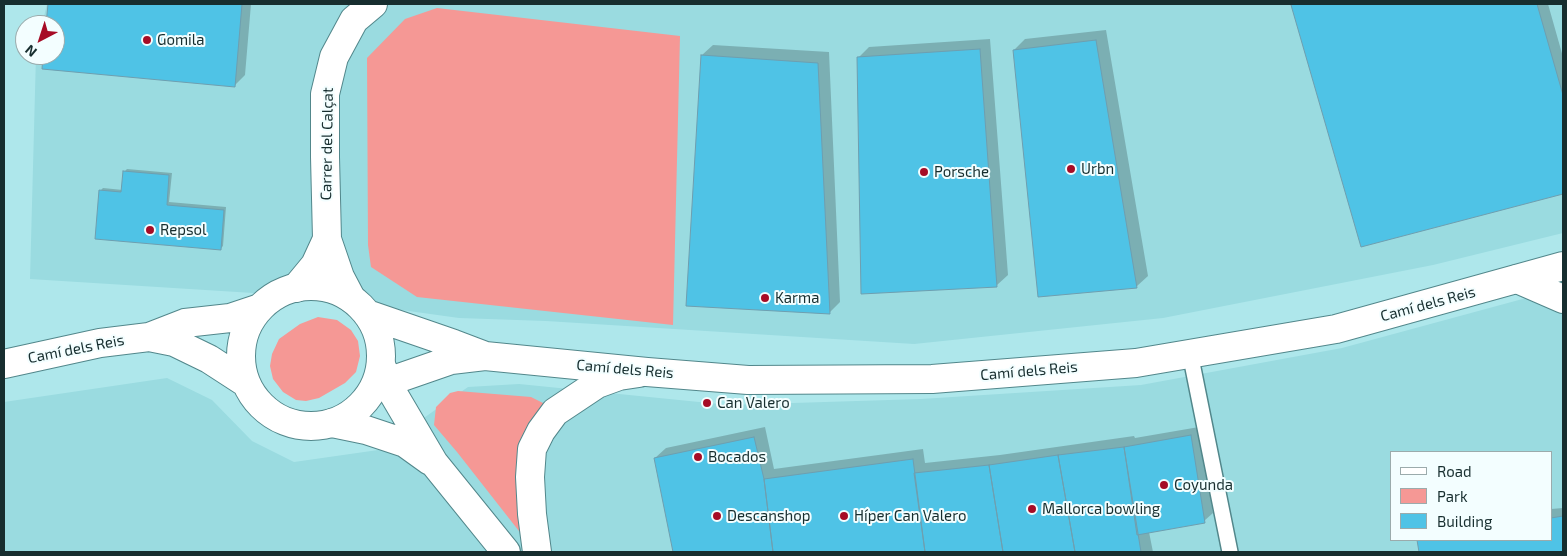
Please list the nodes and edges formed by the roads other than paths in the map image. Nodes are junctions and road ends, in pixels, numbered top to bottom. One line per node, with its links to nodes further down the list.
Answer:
1 (373, 4): 2 (street, Carrer del Calçat)
2 (328, 239): 5 (street); 7 (street)
3 (1563, 266): 4 (street, Camí dels Reis)
4 (1517, 280): 6 (street); 10 (street, Camí dels Reis)
5 (296, 288): 7 (street); 8 (street)
6 (1563, 299)
7 (359, 306): 11 (street); 14 (street)
8 (260, 308): 9 (street); 15 (street)
9 (149, 336): 12 (street, Camí dels Reis); 15 (street)
10 (1190, 354): 13 (street, Camí dels Reis); 20 (lane)
11 (485, 356): 13 (street, Camí dels Reis); 14 (street)
12 (4, 364)
13 (647, 372): 19 (street)
14 (382, 378): 16 (street); 17 (street)
15 (246, 384): 16 (street)
16 (332, 423): 17 (street)
17 (434, 463): 18 (street)
18 (506, 552)
19 (536, 552)
20 (1230, 552)

